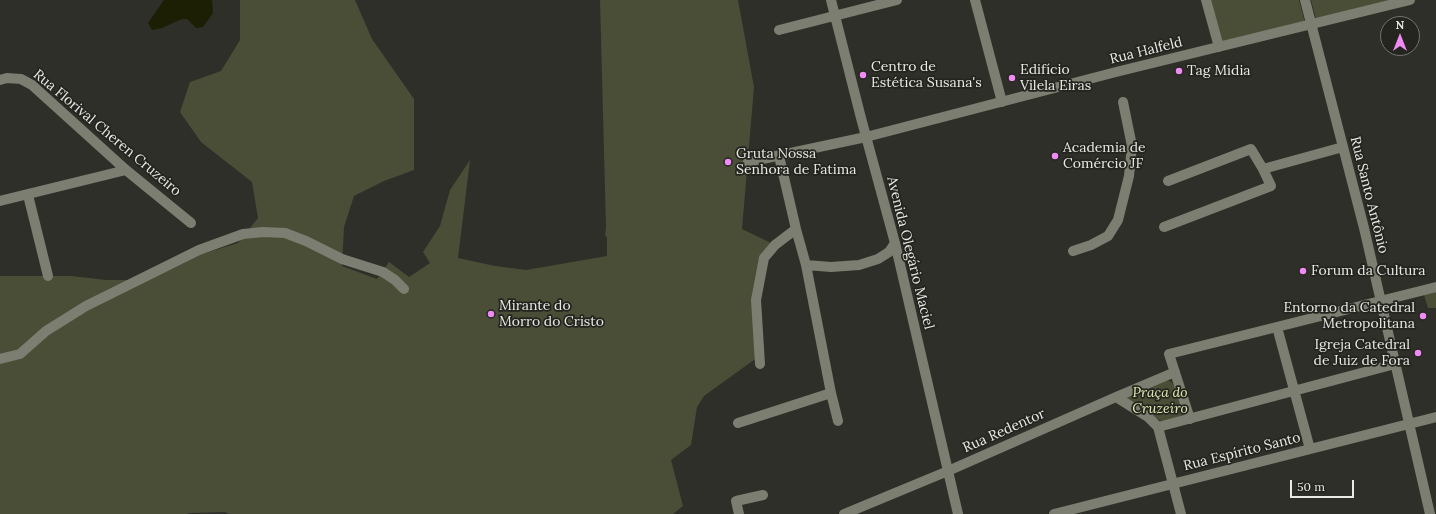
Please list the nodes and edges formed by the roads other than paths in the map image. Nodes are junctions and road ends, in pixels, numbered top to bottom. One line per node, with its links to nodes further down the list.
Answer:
1 (831, 0): 7 (street, Avenida Olegário Maciel)
2 (897, 0): 7 (street)
3 (975, 0): 12 (street)
4 (1206, 0): 10 (street)
5 (1305, 0): 8 (street, Rua Santo Antônio)
6 (1410, 0): 8 (street, Rua Halfeld)
7 (835, 16): 9 (street); 14 (street, Avenida Olegário Maciel)
8 (1311, 24): 10 (street, Rua Halfeld); 15 (street, Rua Santo Antônio)
9 (779, 30)
10 (1219, 47): 12 (street, Rua Halfeld)
11 (0, 80): 19 (street, Rua Florival Cheren Cruzeiro)
12 (1002, 102): 14 (street, Rua Halfeld)
13 (1123, 102): 27 (street)
14 (866, 137): 16 (street, Rua Halfeld); 26 (street, Avenida Olegário Maciel)
15 (1343, 147): 18 (street); 32 (street, Rua Santo Antônio)
16 (779, 156): 17 (street, Rua Halfeld); 25 (street)
17 (748, 162)
18 (1263, 169): 20 (street); 24 (street)
19 (126, 170): 21 (street); 23 (street, Rua Florival Cheren Cruzeiro)
20 (1168, 181)
21 (28, 195): 22 (street); 29 (street)
22 (0, 201)
23 (191, 223)
24 (1164, 227)
25 (796, 229): 28 (street); 35 (street)
26 (895, 243): 28 (street); 48 (street, Avenida Olegário Maciel)
27 (1073, 251)
28 (806, 265): 39 (street)
29 (48, 276)
30 (1436, 287): 32 (street)
31 (404, 289): 34 (street)
32 (1380, 301): 33 (street); 36 (street, Rua Santo Antônio)
33 (1277, 327): 37 (street); 38 (street)
34 (0, 359)
35 (760, 364)
36 (1395, 364): 38 (street); 45 (street, Rua Santo Antônio)
37 (1175, 372): 40 (street, Rua Redentor); 42 (street)
38 (1296, 392): 42 (street); 47 (street)
39 (831, 393): 43 (street); 44 (street)
40 (1116, 397): 46 (street); 48 (street, Rua Redentor)
41 (1436, 417): 45 (street, Rua Espírito Santo)
42 (1190, 419): 46 (street)
43 (838, 421)
44 (738, 423)
45 (1408, 424): 47 (street, Rua Espírito Santo); 57 (street, Rua Santo Antônio)
46 (1158, 427): 49 (street)
47 (1310, 449): 49 (street, Rua Espírito Santo)
48 (948, 470): 53 (street, Rua Redentor); 54 (street, Avenida Olegário Maciel)
49 (1173, 484): 51 (street, Rua Espírito Santo); 56 (street)
50 (763, 495): 52 (street)
51 (1068, 512): 55 (street, Rua Espírito Santo)
52 (739, 514)
53 (844, 514)
54 (958, 514)
55 (1054, 514)
56 (1181, 514)
57 (1430, 514)

